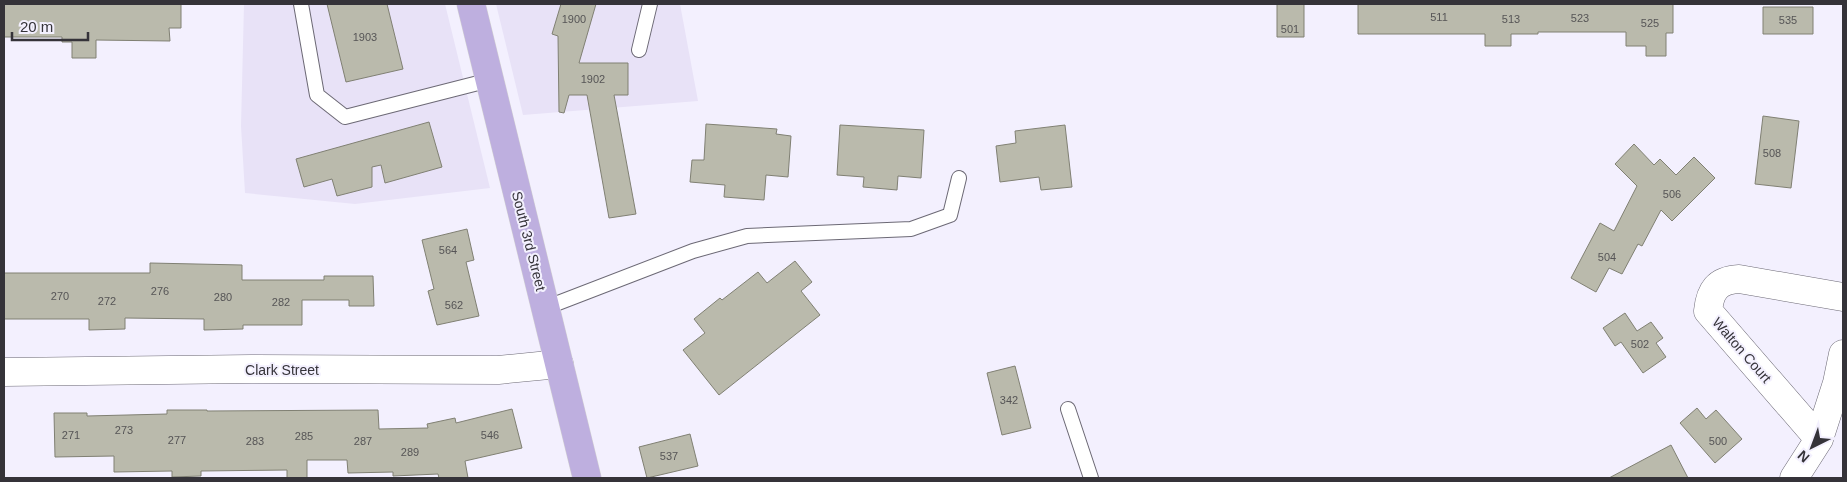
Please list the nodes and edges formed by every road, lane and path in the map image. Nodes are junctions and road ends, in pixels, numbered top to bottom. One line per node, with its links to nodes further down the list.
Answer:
1 (302, 4): 5 (lane)
2 (471, 4): 5 (main road, South 3rd Street)
3 (650, 4): 4 (lane)
4 (639, 50)
5 (490, 80): 8 (main road, South 3rd Street)
6 (959, 178): 8 (lane)
7 (1843, 297): 13 (street, Walton Court)
8 (546, 308): 10 (main road, South 3rd Street)
9 (1843, 354): 13 (street)
10 (559, 364): 11 (street, Clark Street); 14 (main road, South 3rd Street)
11 (4, 372)
12 (1068, 409): 15 (lane)
13 (1819, 439): 16 (street)
14 (587, 478)
15 (1091, 478)
16 (1794, 478)

